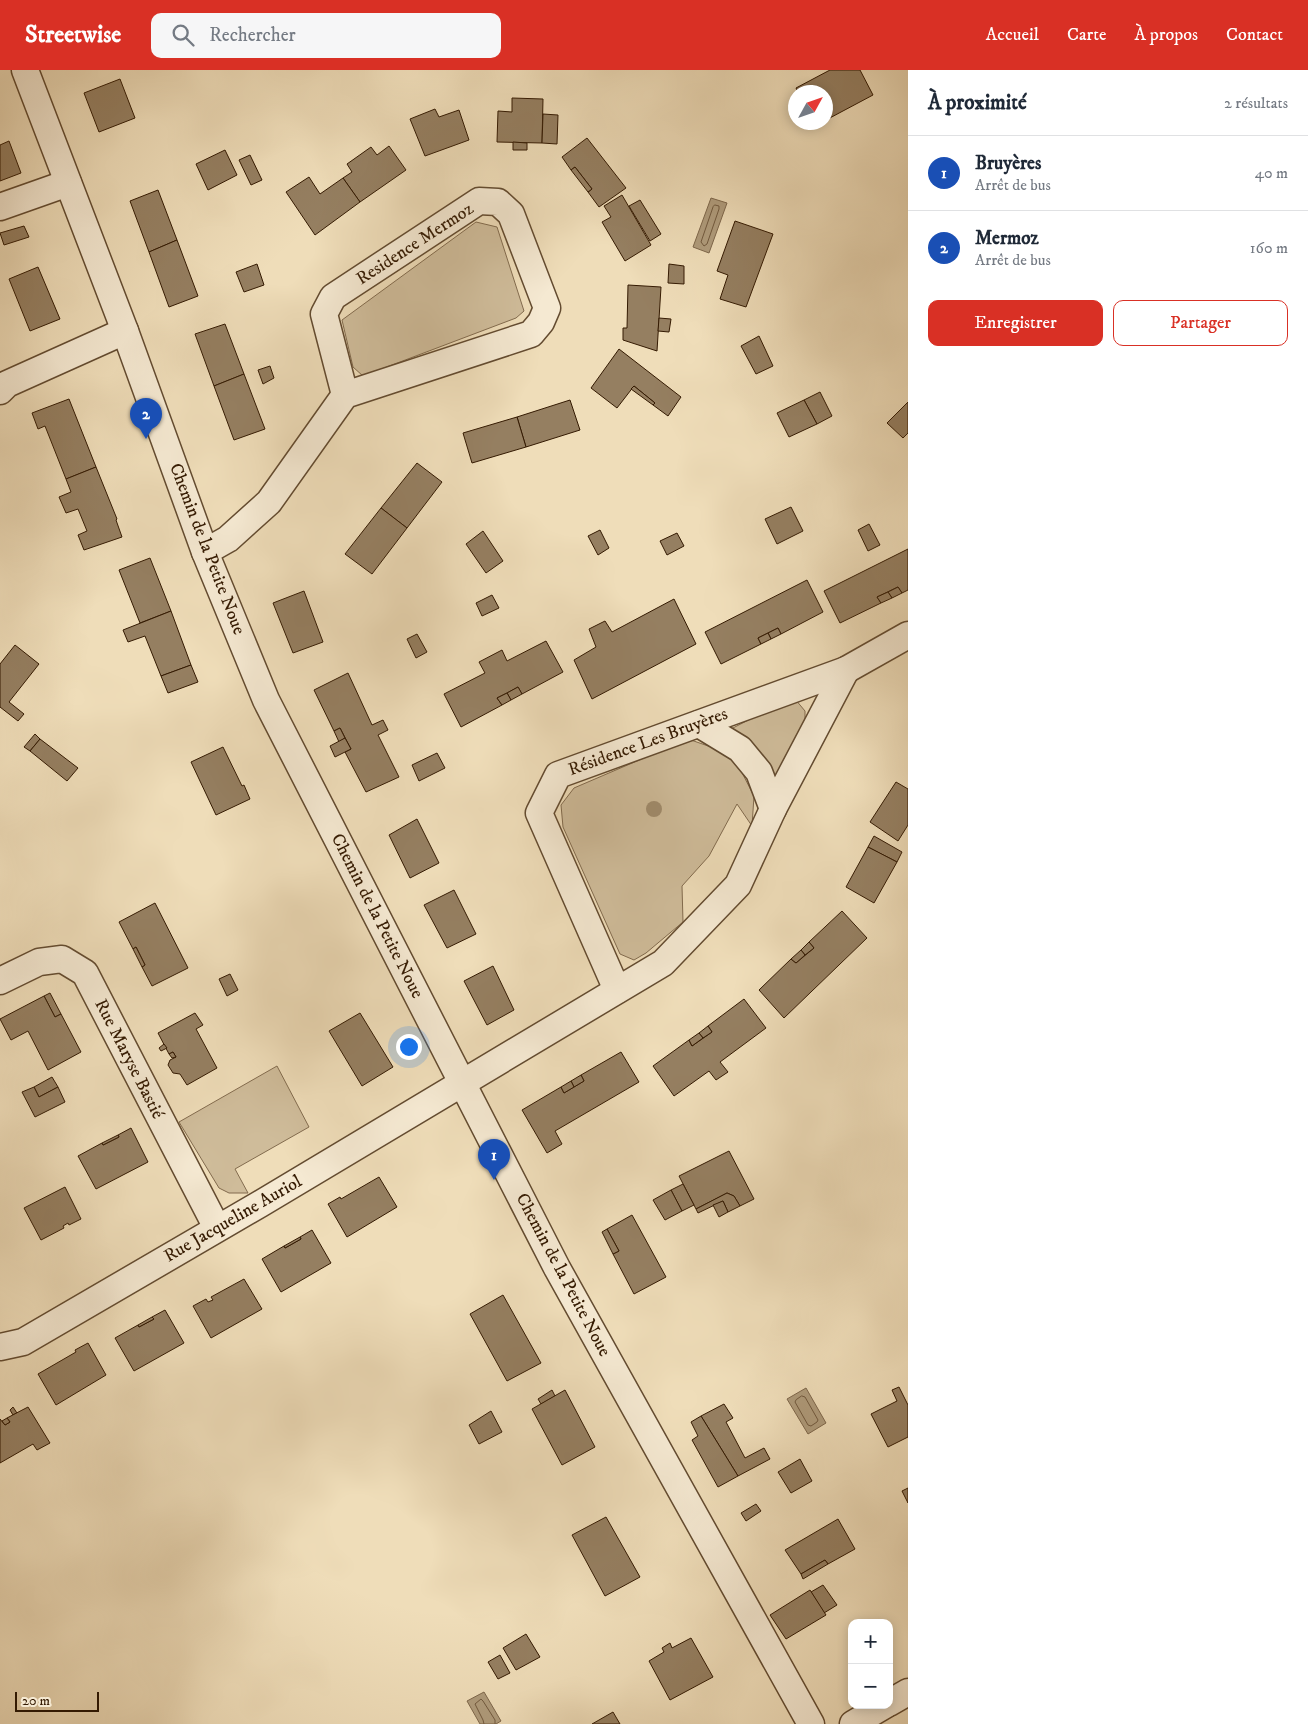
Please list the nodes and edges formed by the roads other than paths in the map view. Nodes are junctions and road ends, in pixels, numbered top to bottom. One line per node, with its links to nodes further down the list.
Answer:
1 (25, 70): 2 (street, Chemin de la Petite Noue)
2 (68, 182): 3 (street); 4 (street, Chemin de la Petite Noue)
3 (0, 208)
4 (125, 331): 5 (street); 7 (street, Chemin de la Petite Noue)
5 (0, 391)
6 (345, 395): 6 (street, Residence Mermoz); 7 (street)
7 (205, 552): 14 (street, Chemin de la Petite Noue)
8 (908, 635): 9 (street, Résidence Les Bruyères)
9 (846, 670): 10 (street, Résidence Les Bruyères); 11 (street)
10 (699, 724): 11 (street); 13 (street, Résidence Les Bruyères)
11 (773, 809): 13 (street)
12 (0, 981): 15 (street, Rue Maryse Bastié)
13 (617, 990): 14 (street)
14 (463, 1083): 15 (street, Rue Jacqueline Auriol); 20 (street, Chemin de la Petite Noue)
15 (217, 1228): 16 (street, Rue Jacqueline Auriol)
16 (0, 1347)
17 (908, 1692): 18 (street)
18 (893, 1701)
19 (878, 1709): 21 (street)
20 (811, 1724)
21 (853, 1724)

